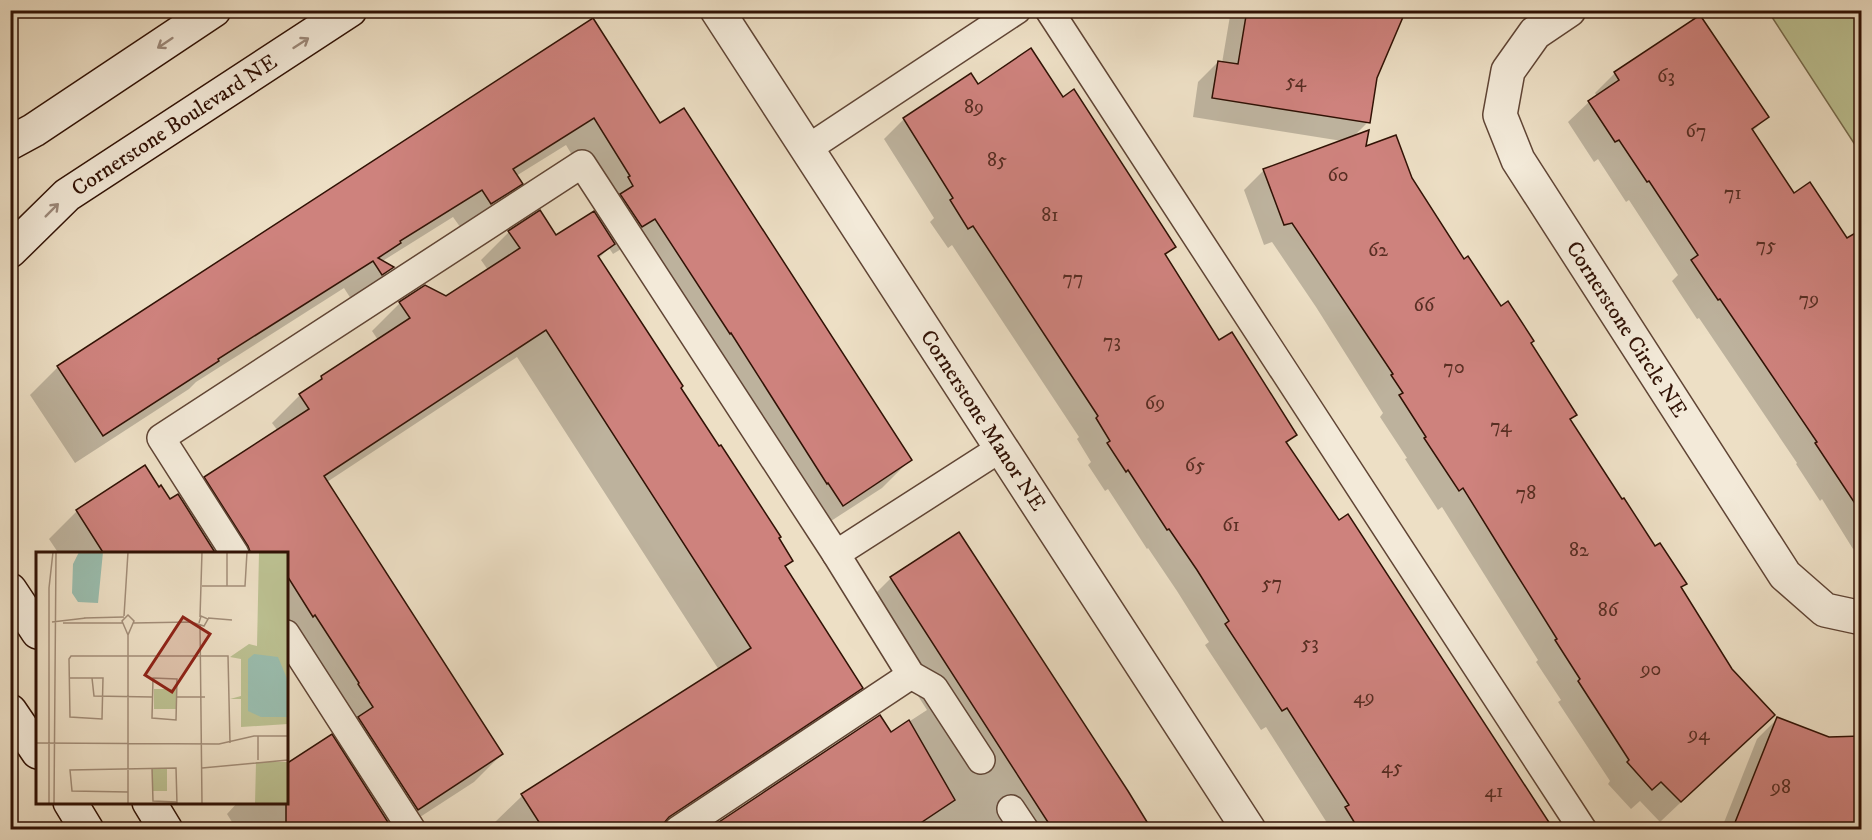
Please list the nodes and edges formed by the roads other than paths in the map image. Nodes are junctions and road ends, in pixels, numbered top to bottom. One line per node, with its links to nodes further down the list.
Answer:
1 (214, 10): 7 (street, one-way to 7)
2 (350, 10): 9 (street, Cornerstone Boulevard NE, one-way to 2)
3 (717, 10): 8 (street, Cornerstone Manor NE)
4 (1017, 10): 8 (lane)
5 (1049, 10): 28 (lane)
6 (1569, 10): 14 (street, Cornerstone Circle NE)
7 (10, 143)
8 (807, 149): 10 (street, Cornerstone Manor NE)
9 (10, 251)
10 (1001, 448): 12 (lane); 27 (street, Cornerstone Manor NE)
11 (234, 552): 12 (lane)
12 (836, 554): 17 (lane)
13 (10, 590): 15 (street)
14 (1862, 618)
15 (36, 629)
16 (288, 637): 25 (lane)
17 (911, 675): 20 (lane); 26 (lane)
18 (10, 711): 19 (street)
19 (36, 749)
20 (981, 760)
21 (71, 804): 23 (street)
22 (150, 804): 24 (street)
23 (87, 830)
24 (166, 830)
25 (412, 830)
26 (678, 830)
27 (1249, 830)
28 (1583, 830)

